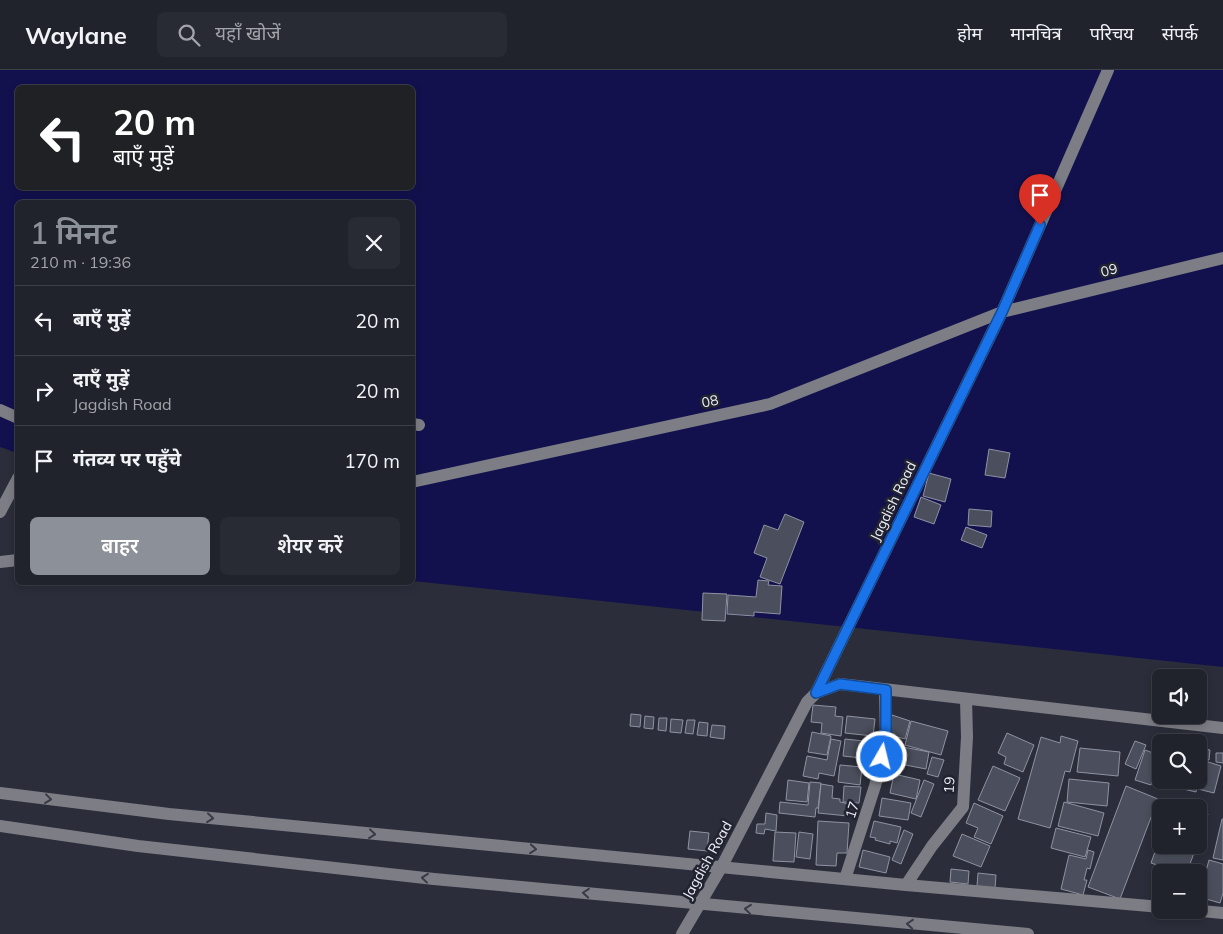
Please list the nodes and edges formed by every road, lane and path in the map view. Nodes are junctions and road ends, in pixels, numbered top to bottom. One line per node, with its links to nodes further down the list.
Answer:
1 (1108, 70): 3 (street, Jagdish Road)
2 (1223, 258): 3 (street, 09)
3 (1002, 312): 6 (street, 08); 12 (street, Jagdish Road)
4 (0, 410): 5 (street)
5 (15, 417)
6 (415, 481)
7 (15, 484): 8 (street)
8 (0, 512)
9 (15, 560): 10 (street)
10 (0, 562)
11 (886, 690): 12 (street); 13 (street); 18 (street, 17)
12 (816, 693): 17 (street, Jagdish Road)
13 (966, 699): 14 (street); 19 (street, 19)
14 (1223, 728)
15 (0, 793): 17 (street, one-way to 17)
16 (0, 826): 20 (street, one-way to 16)
17 (722, 866): 18 (street); 20 (street, Jagdish Road)
18 (845, 879): 19 (street)
19 (906, 885): 21 (street)
20 (700, 904): 24 (street, Jagdish Road); 25 (street, one-way to 20)
21 (1152, 906)
22 (1207, 912): 23 (street)
23 (1223, 913)
24 (682, 934)
25 (1028, 934)

